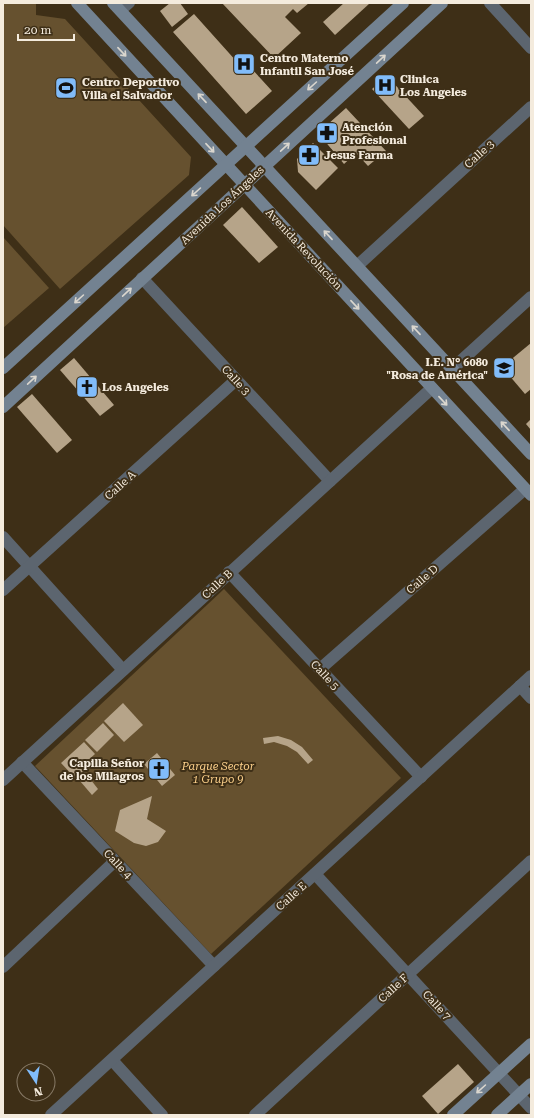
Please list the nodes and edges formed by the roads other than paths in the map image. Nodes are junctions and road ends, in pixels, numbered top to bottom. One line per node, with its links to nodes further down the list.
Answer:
1 (76, 3): 10 (street, Avenida Revolución, one-way to 10)
2 (130, 3): 6 (lane)
3 (403, 3): 9 (street, one-way to 9)
4 (442, 3): 11 (street, Avenida Los Ángeles, one-way to 4)
5 (490, 3): 7 (street)
6 (117, 7): 9 (street, one-way to 6)
7 (531, 48)
8 (531, 107): 13 (street, Calle 3)
9 (246, 147): 10 (street); 11 (street)
10 (226, 165): 12 (street, Avenida Revolución); 16 (street, one-way to 16)
11 (264, 166): 12 (street, Avenida Los Ángeles); 13 (street, one-way to 11)
12 (244, 185): 14 (street, Avenida Los Ángeles); 19 (street, Avenida Revolución, one-way to 19)
13 (356, 266): 17 (street, one-way to 13)
14 (142, 278): 18 (street, Calle 3); 20 (street, Avenida Los Ángeles, one-way to 14)
15 (531, 297): 17 (street)
16 (3, 368)
17 (452, 369): 21 (street, one-way to 17)
18 (236, 380): 22 (street, Calle 3); 25 (street, Calle A)
19 (432, 388): 22 (street, Calle B); 23 (street, Avenida Revolución, one-way to 23)
20 (3, 406)
21 (531, 454)
22 (330, 481): 26 (street, Calle B)
23 (528, 492): 28 (street, Calle D)
24 (3, 537): 25 (street)
25 (29, 566): 27 (street, Calle A); 29 (street)
26 (229, 572): 28 (street, Calle 5); 29 (street, Calle B)
27 (3, 590)
28 (320, 669): 34 (street, Calle 5)
29 (123, 670): 33 (street, Calle B)
30 (531, 676): 31 (street, Calle E)
31 (520, 686): 32 (street); 34 (street, Calle E)
32 (531, 698)
33 (22, 762): 35 (street, Calle B); 37 (street, Calle 4)
34 (421, 777): 38 (street, Calle E)
35 (3, 780)
36 (531, 861): 41 (street, Calle F)
37 (115, 862): 39 (street, Calle 4); 40 (street)
38 (315, 874): 39 (street, Calle E); 41 (street, Calle 7)
39 (214, 966): 43 (street, Calle E)
40 (3, 967)
41 (408, 974): 44 (street, Calle 7); 50 (street, Calle F)
42 (531, 1044): 44 (street)
43 (112, 1060): 48 (street, Calle E); 49 (street)
44 (499, 1072): 46 (street, Calle 7); 51 (street, one-way to 51)
45 (531, 1084): 46 (street)
46 (519, 1095): 47 (street); 52 (street)
47 (531, 1108)
48 (51, 1115)
49 (162, 1115)
50 (255, 1115)
51 (453, 1115)
52 (497, 1115)

